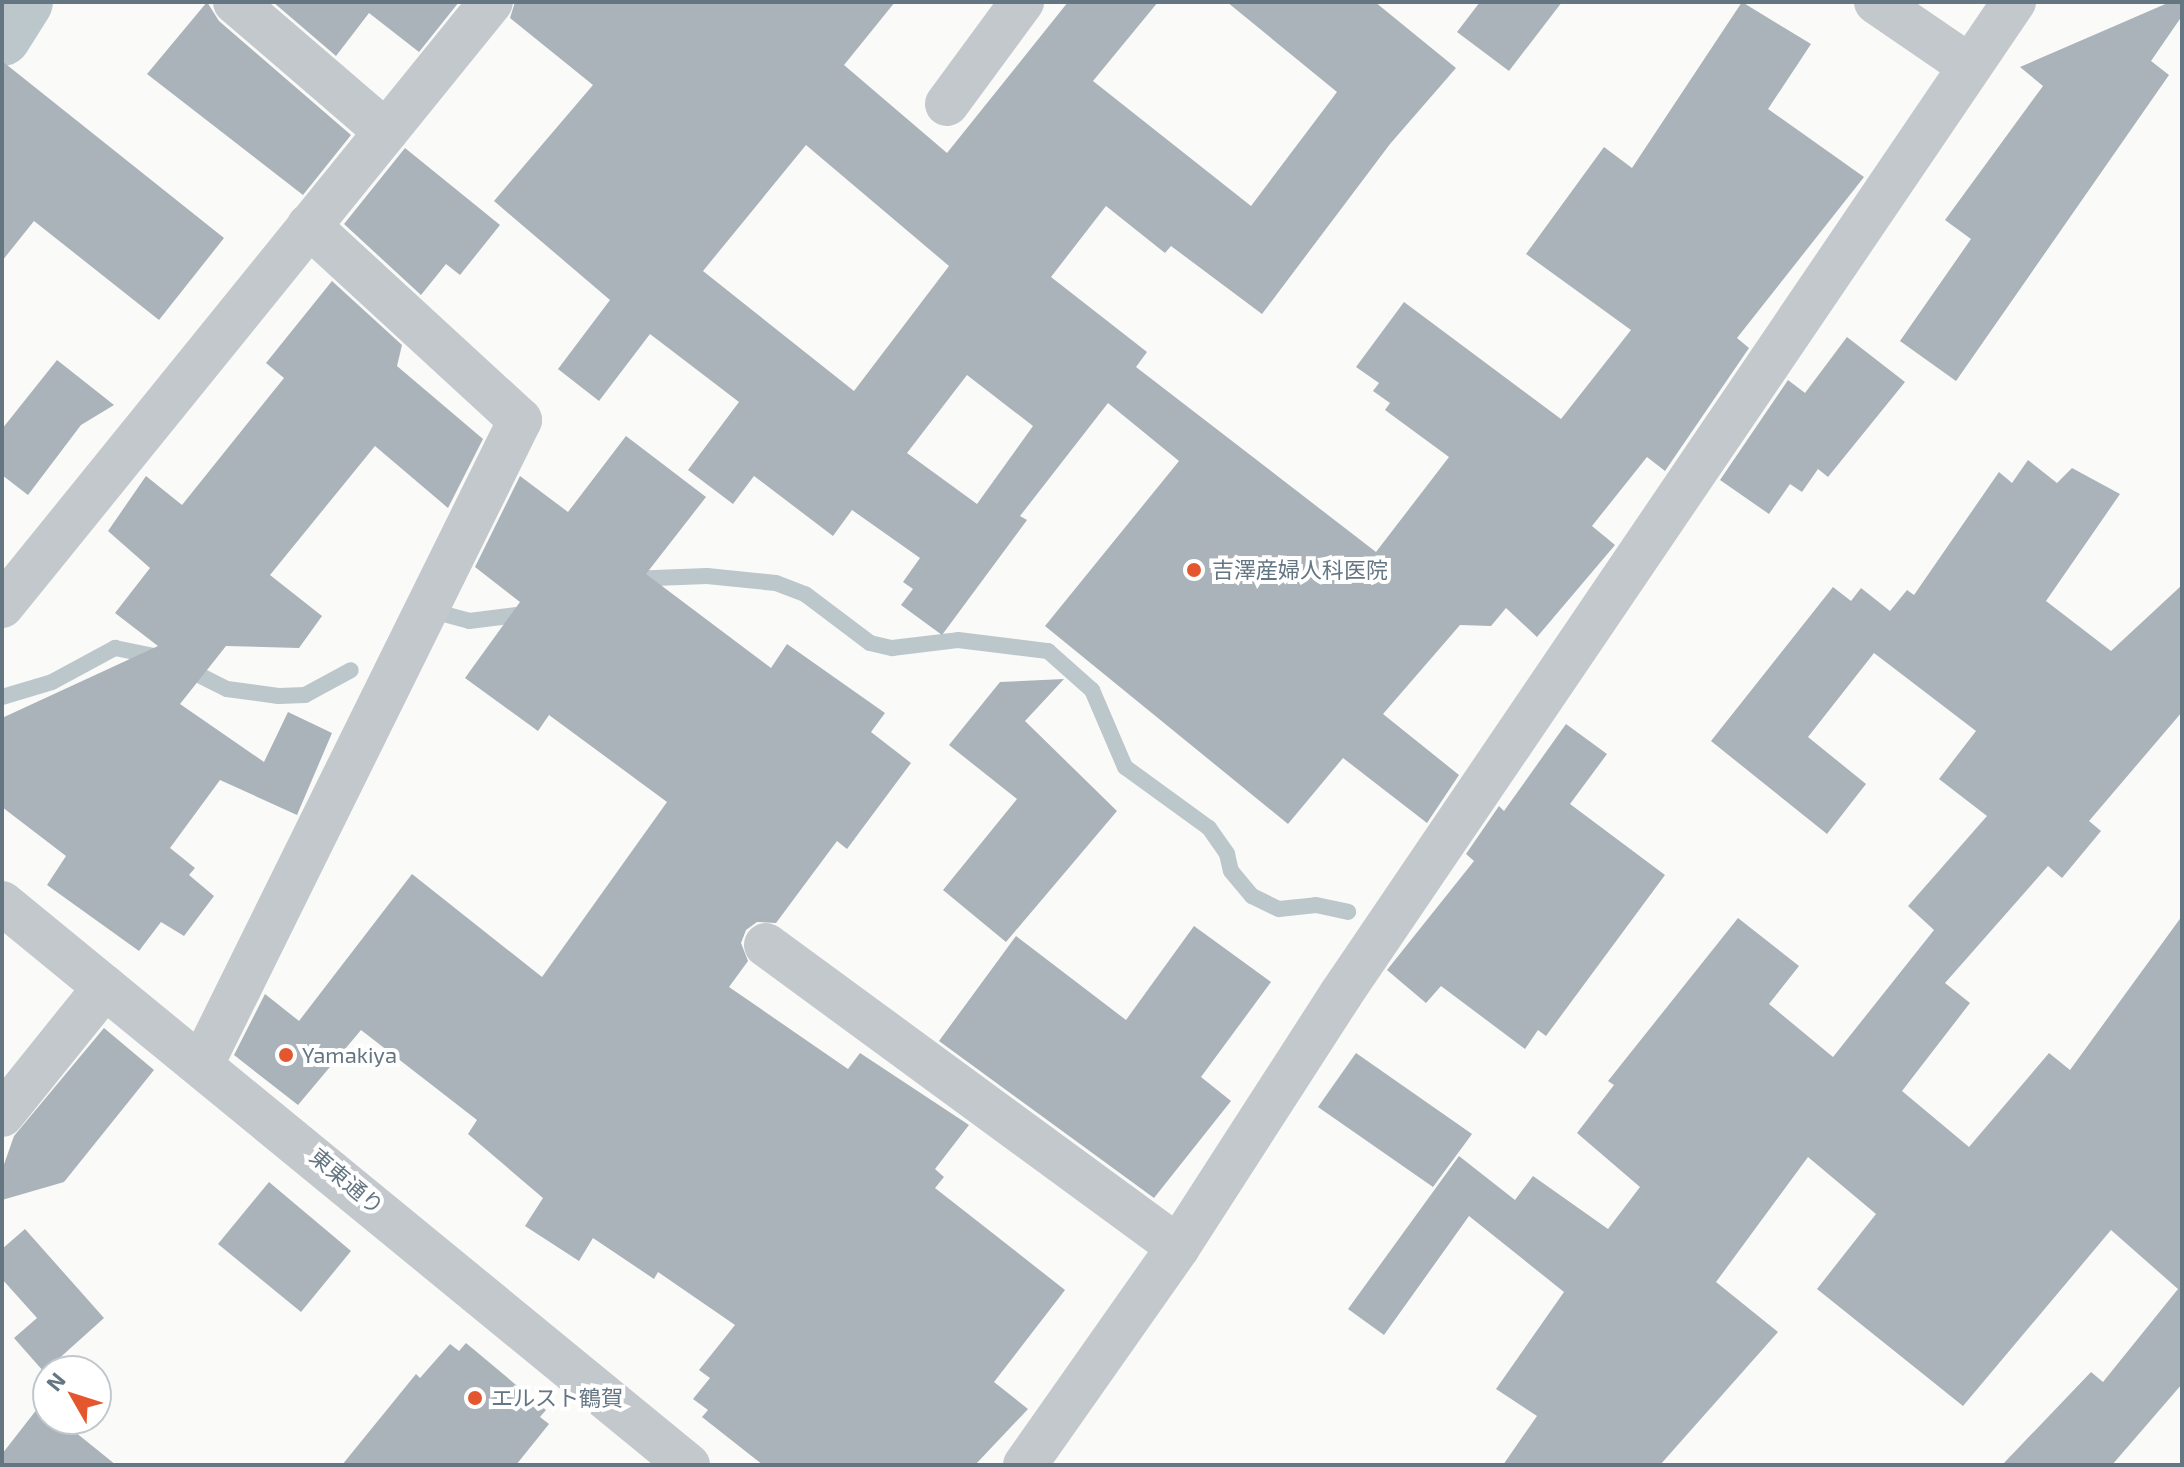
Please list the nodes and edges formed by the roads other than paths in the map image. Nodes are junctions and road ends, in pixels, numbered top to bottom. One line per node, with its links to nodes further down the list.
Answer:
1 (235, 2): 8 (street)
2 (491, 2): 8 (street)
3 (1022, 2): 7 (street)
4 (1876, 2): 6 (street)
5 (2014, 2): 6 (street)
6 (1968, 65): 16 (street)
7 (947, 104)
8 (386, 132): 9 (street)
9 (309, 226): 10 (street); 14 (street)
10 (2, 606)
11 (2, 903): 13 (street, 東東通り)
12 (766, 945): 16 (street)
13 (105, 987): 14 (street, 東東通り); 15 (street)
14 (203, 1062): 17 (street, 東東通り)
15 (2, 1115)
16 (1178, 1247): 18 (street)
17 (688, 1465)
18 (1025, 1465)

